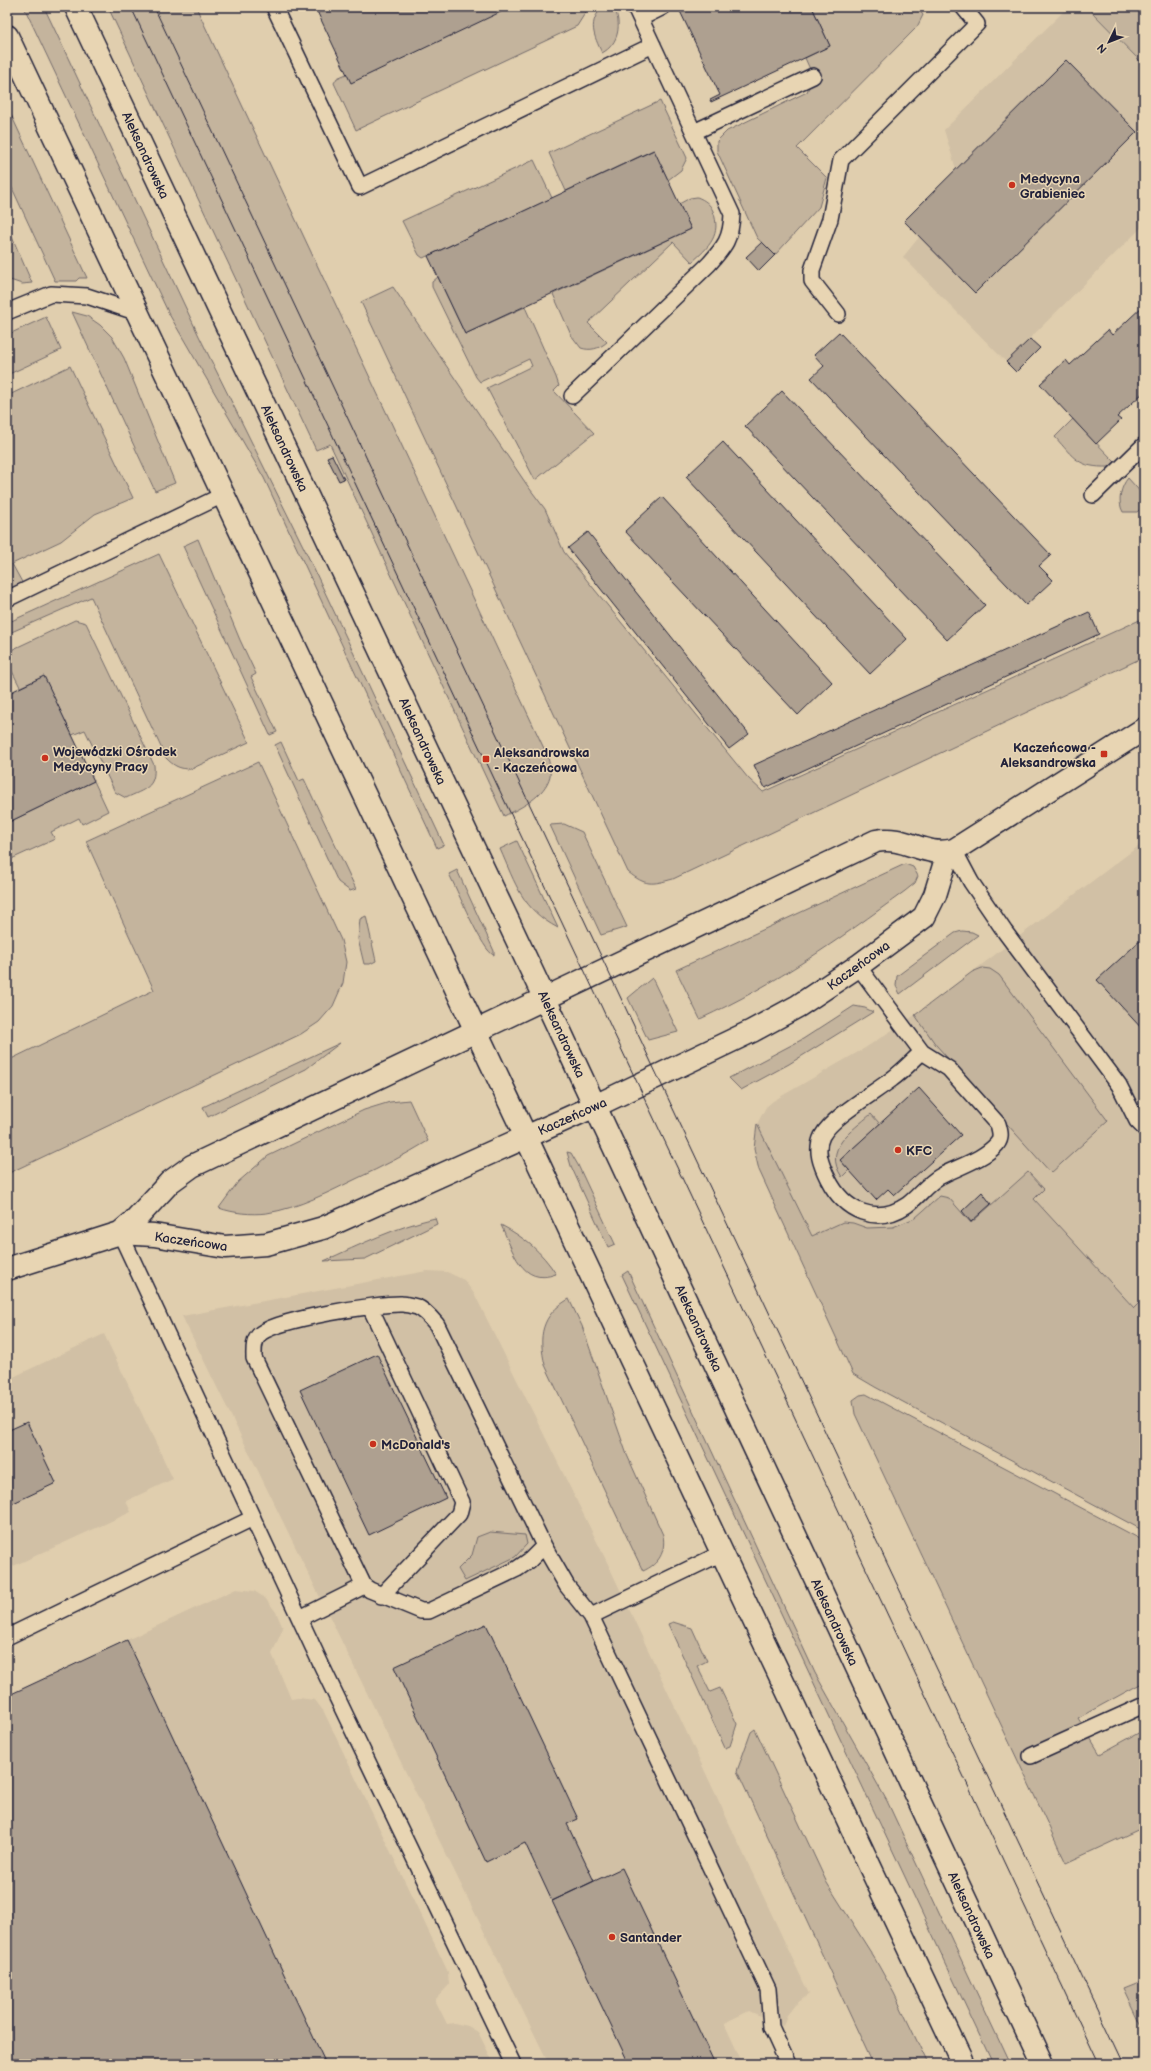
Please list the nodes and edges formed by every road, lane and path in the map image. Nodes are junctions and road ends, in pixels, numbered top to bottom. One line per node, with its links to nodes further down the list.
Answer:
1 (76, 7): 21 (main road, Aleksandrowska)
2 (274, 7): 7 (lane)
3 (663, 7): 5 (lane)
4 (963, 7): 12 (lane)
5 (638, 13): 7 (lane)
6 (7, 36): 11 (main road)
7 (653, 45): 9 (lane)
8 (813, 76): 9 (lane)
9 (694, 132): 13 (lane)
10 (7, 312): 11 (lane)
11 (138, 313): 15 (main road)
12 (838, 314)
13 (572, 396)
14 (1144, 445): 16 (lane)
15 (223, 495): 17 (lane); 22 (main road)
16 (1093, 495)
17 (7, 599)
18 (1144, 729): 19 (main road, Kaczeńcowa)
19 (954, 850): 20 (main road, Kaczeńcowa); 21 (main road, Kaczeńcowa); 25 (lane)
20 (858, 966): 23 (lane); 24 (main road, Kaczeńcowa)
21 (544, 997): 22 (main road, Kaczeńcowa); 24 (main road, Aleksandrowska)
22 (475, 1030): 26 (main road); 27 (main road, Kaczeńcowa)
23 (922, 1052): 23 (lane)
24 (595, 1106): 26 (main road, Kaczeńcowa); 43 (main road, Aleksandrowska)
25 (1144, 1128)
26 (526, 1137): 27 (main road, Kaczeńcowa); 32 (main road)
27 (120, 1233): 28 (main road, Kaczeńcowa); 30 (lane)
28 (7, 1269)
29 (370, 1307): 31 (lane); 33 (lane); 34 (lane)
30 (253, 1518): 36 (lane); 37 (lane)
31 (544, 1546): 34 (lane); 35 (lane)
32 (722, 1553): 35 (lane); 42 (main road)
33 (364, 1586): 34 (lane); 36 (lane)
34 (381, 1596)
35 (591, 1616): 41 (lane)
36 (300, 1618): 40 (lane)
37 (7, 1637)
38 (1144, 1705): 39 (lane)
39 (1031, 1756)
40 (513, 2064)
41 (788, 2064)
42 (963, 2064)
43 (1042, 2064)

